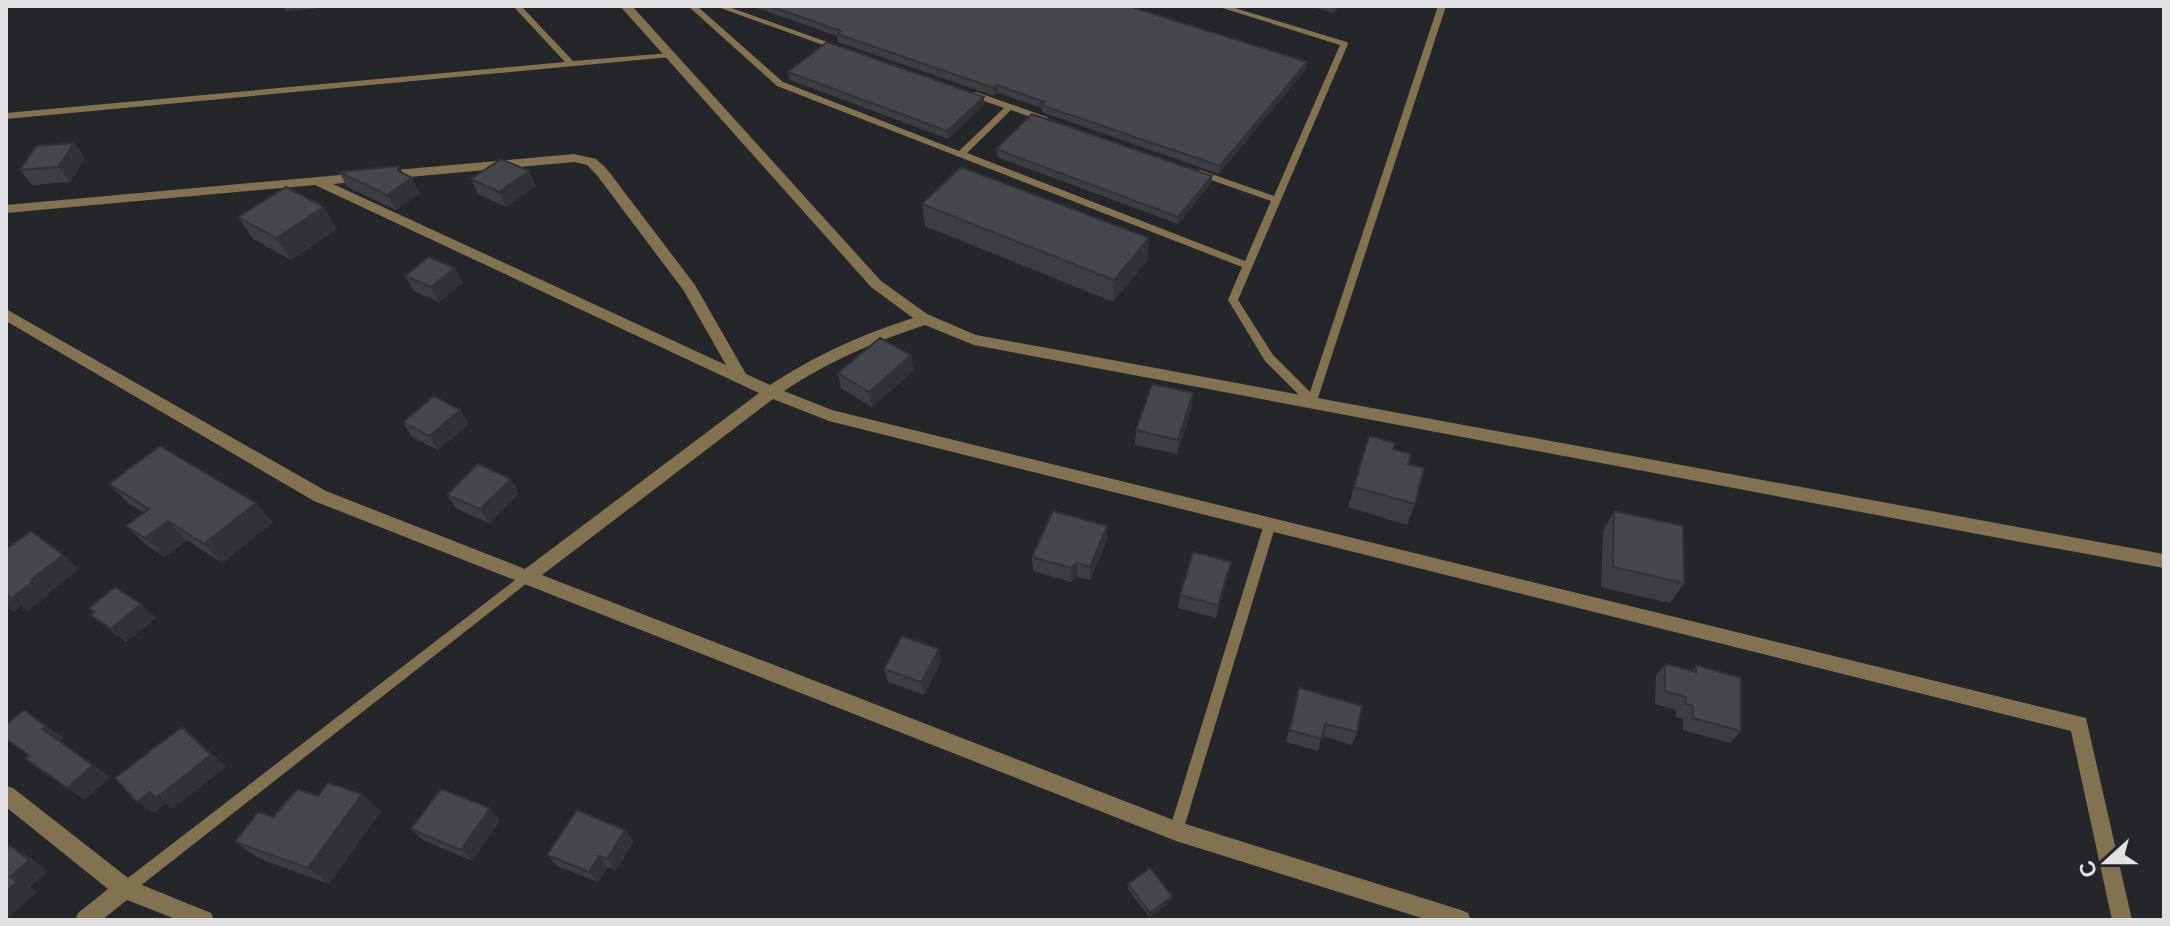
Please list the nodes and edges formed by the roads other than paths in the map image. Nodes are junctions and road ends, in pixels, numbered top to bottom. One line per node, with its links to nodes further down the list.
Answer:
1 (517, 6): 9 (lane)
2 (626, 6): 8 (street)
3 (692, 6): 14 (lane)
4 (719, 6): 7 (lane)
5 (1220, 6): 17 (lane)
6 (1442, 6): 24 (lane)
7 (850, 51)
8 (670, 55): 9 (lane); 21 (street)
9 (571, 64): 12 (lane)
10 (966, 92): 11 (lane)
11 (1009, 107): 13 (lane); 14 (lane)
12 (6, 116)
13 (1054, 123)
14 (961, 154): 19 (lane)
15 (1187, 169): 17 (lane)
16 (314, 180): 18 (street); 22 (street); 22 (street)
17 (1277, 200): 19 (lane)
18 (6, 209)
19 (1248, 266): 24 (lane)
20 (6, 314): 27 (street)
21 (923, 320): 23 (street); 24 (street)
22 (740, 377): 23 (street)
23 (771, 392): 25 (street); 27 (street)
24 (1312, 401): 26 (street)
25 (1270, 524): 29 (lane); 34 (street)
26 (2164, 561)
27 (527, 577): 29 (street); 30 (lane)
28 (6, 795): 30 (street)
29 (1176, 831): 33 (street)
30 (125, 889): 31 (street); 32 (street)
31 (85, 920)
32 (204, 920)
33 (1461, 920)
34 (2122, 920)

